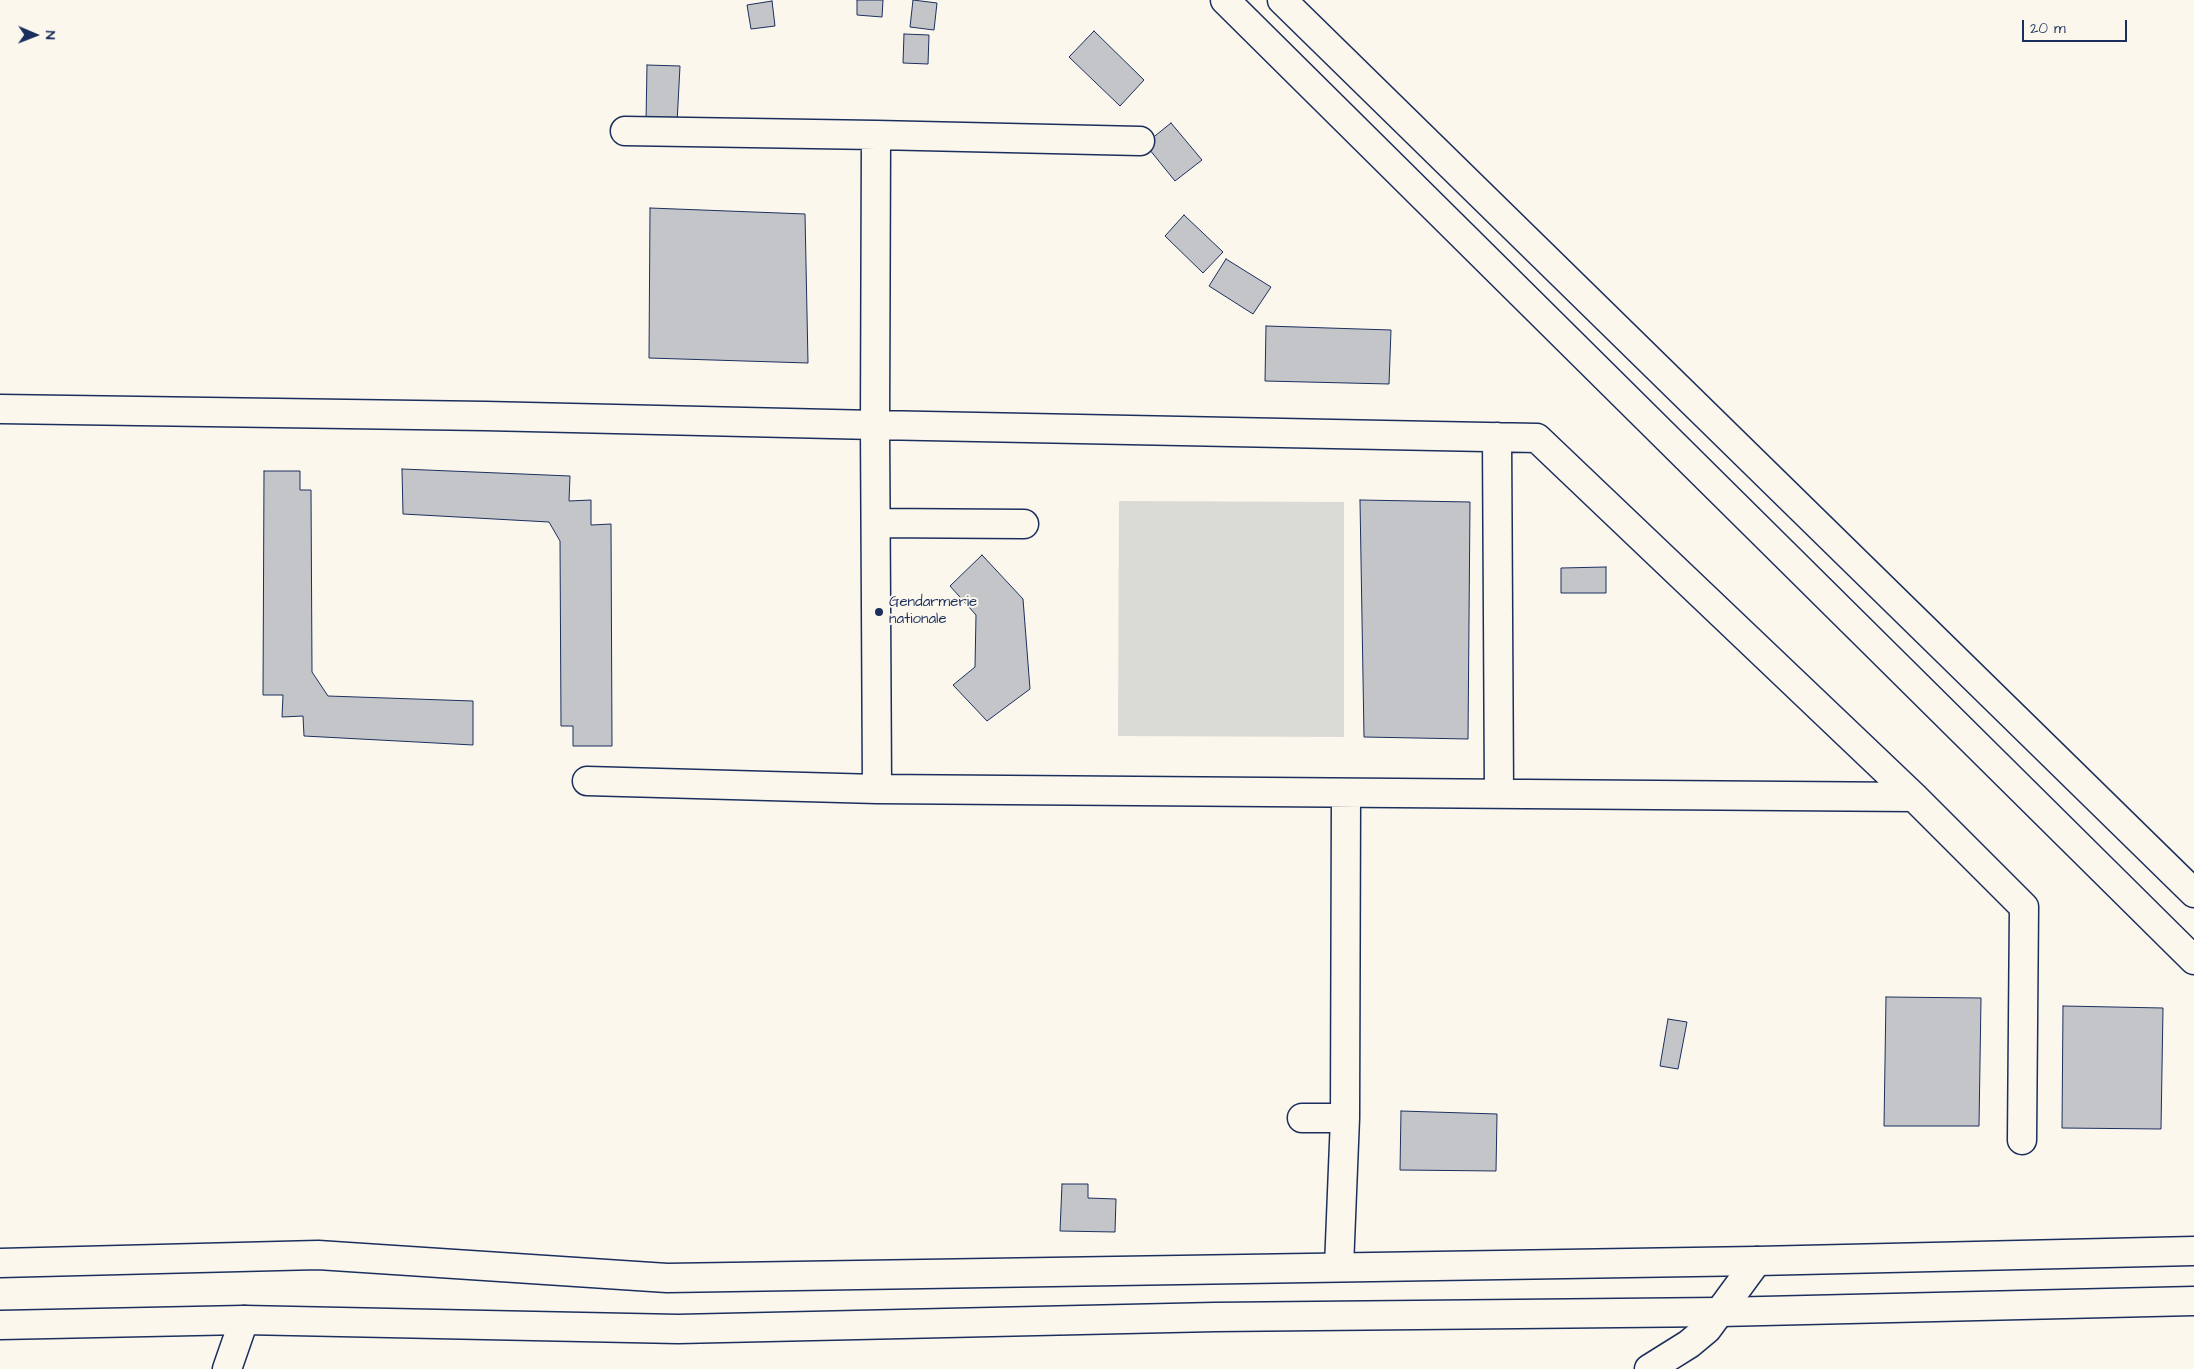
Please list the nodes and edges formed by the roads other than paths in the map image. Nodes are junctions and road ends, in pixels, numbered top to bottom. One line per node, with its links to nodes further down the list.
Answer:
1 (1224, 0): 17 (street)
2 (1282, 0): 16 (street)
3 (624, 131): 4 (street)
4 (876, 136): 5 (street); 7 (street)
5 (1140, 140)
6 (0, 410): 7 (street)
7 (875, 425): 8 (street); 9 (street)
8 (1497, 437): 14 (street); 15 (street)
9 (876, 522): 10 (street); 12 (street)
10 (1024, 524)
11 (587, 781): 12 (street)
12 (877, 789): 13 (street)
13 (1346, 793): 14 (street); 19 (street)
14 (1499, 794): 15 (street)
15 (1914, 798): 20 (street)
16 (2194, 893)
17 (2194, 960)
18 (1302, 1118): 19 (street)
19 (1345, 1118): 24 (street)
20 (2022, 1140)
21 (2194, 1251): 22 (street)
22 (1757, 1261): 24 (street); 26 (street)
23 (0, 1263): 24 (street)
24 (1339, 1268)
25 (2194, 1301): 26 (street)
26 (1720, 1312): 27 (street); 30 (street)
27 (244, 1320): 28 (street); 29 (street)
28 (0, 1325)
29 (227, 1369)
30 (1650, 1369)

